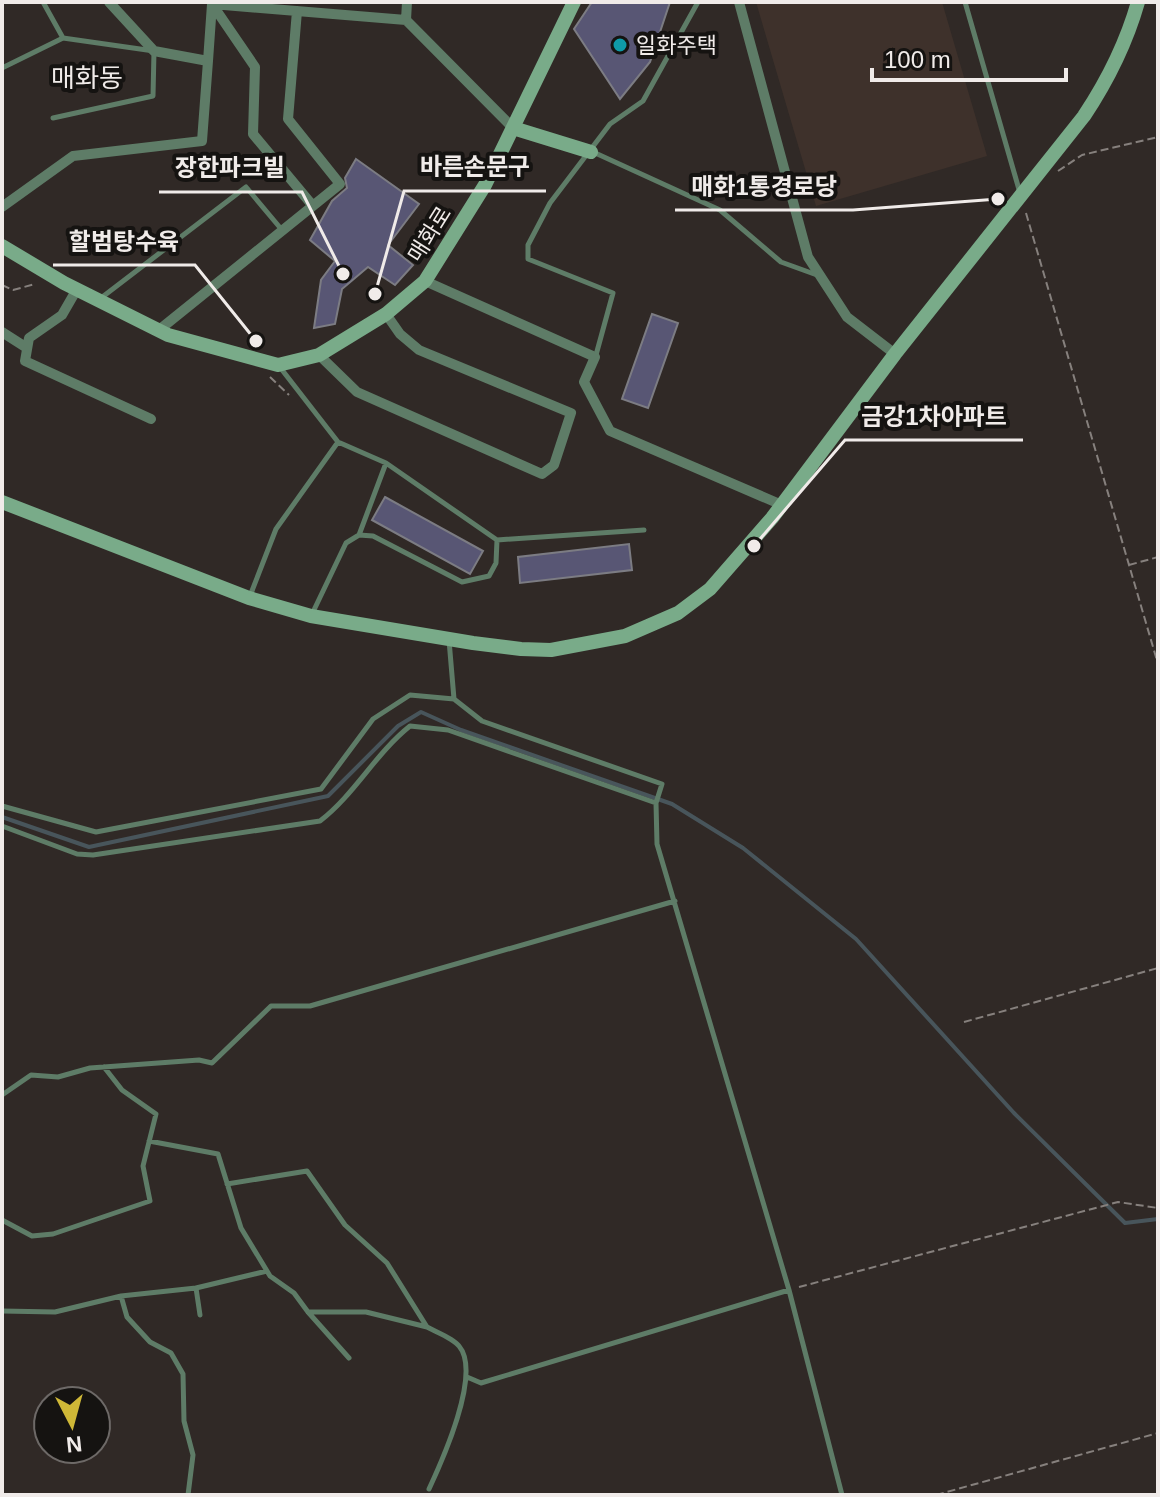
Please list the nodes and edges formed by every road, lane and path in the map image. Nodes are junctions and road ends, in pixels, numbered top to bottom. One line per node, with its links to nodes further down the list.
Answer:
1 (43, 2): 12 (lane)
2 (109, 2): 13 (street)
3 (407, 2): 11 (street)
4 (574, 2): 17 (street, 매화로)
5 (698, 2): 19 (lane)
6 (739, 2): 26 (street)
7 (965, 2): 21 (lane)
8 (1138, 2): 21 (street)
9 (212, 3): 10 (street); 14 (street); 22 (street)
10 (297, 11): 11 (street); 22 (street)
11 (406, 20): 17 (street)
12 (63, 38): 13 (lane); 15 (lane)
13 (154, 51): 14 (street); 16 (lane)
14 (208, 61): 23 (street)
15 (2, 68)
16 (53, 118)
17 (513, 128): 19 (street); 27 (street, 매화로)
18 (1158, 137): 20 (path)
19 (591, 152): 26 (lane); 36 (lane)
20 (1058, 171)
21 (1021, 196): 34 (street); 47 (path)
22 (313, 206): 24 (street)
23 (2, 207)
24 (282, 231): 29 (lane); 31 (street)
25 (2, 246): 28 (street)
26 (821, 277): 34 (street)
27 (425, 281): 30 (street, 매화로); 36 (street)
28 (77, 289): 29 (street); 33 (street)
29 (99, 300): 31 (street)
30 (386, 314): 35 (street, 매화로); 35 (street)
31 (159, 330): 37 (street)
32 (2, 332): 33 (street)
33 (27, 348): 38 (street)
34 (895, 354): 42 (street)
35 (319, 355): 37 (street, 매화로)
36 (595, 357): 42 (street)
37 (278, 365): 39 (lane)
38 (151, 419)
39 (338, 442): 40 (lane); 48 (lane)
40 (386, 463): 44 (lane); 45 (lane)
41 (2, 502): 48 (street)
42 (782, 505): 50 (street)
43 (644, 530): 45 (lane)
44 (359, 535): 45 (lane); 49 (lane)
45 (497, 540)
46 (1158, 557): 47 (path)
47 (1129, 565): 51 (path)
48 (249, 598): 49 (street)
49 (311, 616): 50 (street)
50 (449, 639): 52 (lane)
51 (1158, 664)
52 (454, 699): 53 (lane); 54 (lane)
53 (656, 803): 55 (lane); 56 (lane)
54 (2, 806)
55 (2, 826)
56 (675, 901): 59 (lane); 67 (lane)
57 (1158, 968): 58 (path)
58 (964, 1022)
59 (103, 1067): 60 (lane); 61 (lane)
60 (2, 1095)
61 (149, 1141): 62 (lane); 64 (lane)
62 (227, 1184): 65 (lane); 72 (lane)
63 (1158, 1208): 67 (path)
64 (2, 1220)
65 (267, 1271): 66 (lane); 70 (lane)
66 (196, 1288): 68 (lane); 71 (lane)
67 (789, 1290): 74 (lane); 78 (lane)
68 (121, 1296): 69 (lane); 77 (lane)
69 (2, 1311)
70 (308, 1312): 72 (lane); 73 (lane)
71 (200, 1315)
72 (427, 1327): 74 (lane)
73 (349, 1358)
74 (467, 1377): 76 (lane)
75 (1158, 1433): 79 (path)
76 (429, 1489)
77 (188, 1495)
78 (842, 1495)
79 (936, 1495)

